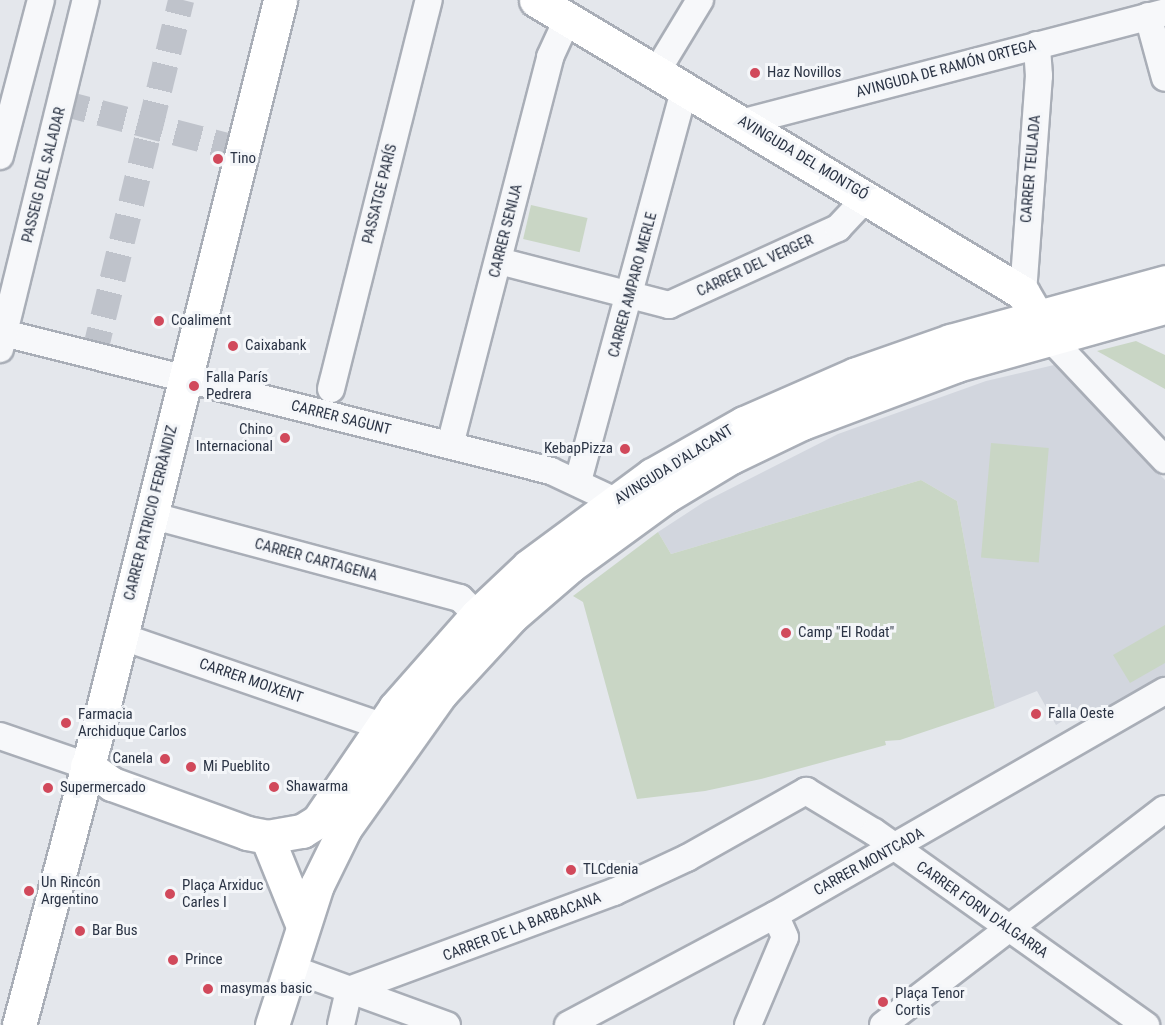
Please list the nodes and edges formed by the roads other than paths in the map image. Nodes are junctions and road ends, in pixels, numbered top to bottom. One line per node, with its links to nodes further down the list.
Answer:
1 (40, 0): 14 (street)
2 (86, 0): 21 (street, PASSEIG DEL SALADAR)
3 (280, 0): 22 (main road, CARRER PATRICIO FERRÀNDIZ)
4 (429, 0): 23 (street, PASSATGE PARÍS)
5 (536, 0): 8 (main road, AVINGUDA DEL MONTGÓ)
6 (700, 0): 10 (street)
7 (1159, 9): 9 (street, AVINGUDA DE RAMÓN ORTEGA); 11 (street)
8 (567, 20): 10 (main road, AVINGUDA DEL MONTGÓ); 16 (street, CARRER SENIJA)
9 (1037, 45): 13 (street, AVINGUDA DE RAMÓN ORTEGA); 20 (street, CARRER TEULADA)
10 (657, 71): 12 (main road, AVINGUDA DEL MONTGÓ)
11 (1165, 78)
12 (688, 89): 13 (main road, AVINGUDA DEL MONTGÓ); 18 (street, CARRER AMPARO MERLE)
13 (744, 122): 15 (main road, AVINGUDA DEL MONTGÓ)
14 (0, 156)
15 (867, 197): 18 (street, CARRER DEL VERGER); 20 (main road, AVINGUDA DEL MONTGÓ)
16 (499, 261): 18 (street, CARRER DEL VERGER); 24 (street, CARRER SENIJA)
17 (1165, 282): 20 (main road, AVINGUDA D'ALACANT)
18 (630, 297): 26 (street, CARRER AMPARO MERLE)
19 (1165, 307): 20 (main road, AVINGUDA D'ALACANT)
20 (1036, 316): 25 (street); 27 (main road, AVINGUDA D'ALACANT)
21 (1, 338): 22 (street, CARRER SAGUNT)
22 (185, 378): 24 (street, CARRER SAGUNT); 28 (main road, CARRER PATRICIO FERRÀNDIZ)
23 (331, 389)
24 (450, 445): 26 (street, CARRER SAGUNT)
25 (1165, 459)
26 (578, 481): 27 (street, CARRER SAGUNT)
27 (622, 511): 29 (main road, AVINGUDA D'ALACANT); 40 (main road, AVINGUDA D'ALACANT)
28 (150, 515): 29 (street, CARRER CARTAGENA); 30 (main road, CARRER PATRICIO FERRÀNDIZ)
29 (477, 615): 32 (main road, AVINGUDA D'ALACANT)
30 (120, 636): 32 (street, CARRER MOIXENT); 34 (main road, CARRER PATRICIO FERRÀNDIZ)
31 (1165, 691): 38 (street, CARRER MONTCADA)
32 (381, 726): 37 (main road, AVINGUDA D'ALACANT)
33 (0, 736): 34 (street)
34 (87, 766): 37 (main road); 45 (main road, CARRER PATRICIO FERRÀNDIZ)
35 (818, 795): 38 (street, CARRER FORN D'ALGARRA); 43 (street, CARRER DE LA BARBACANA)
36 (1165, 809): 41 (street)
37 (267, 837): 40 (main road)
38 (893, 849): 39 (street, CARRER MONTCADA); 41 (street, CARRER FORN D'ALGARRA)
39 (775, 915): 49 (street, CARRER MONTCADA); 50 (street)
40 (303, 926): 42 (main road)
41 (1007, 927): 51 (street); 52 (street, CARRER FORN D'ALGARRA)
42 (290, 968): 43 (street); 46 (main road)
43 (349, 990): 47 (street); 48 (street)
44 (1165, 1014): 53 (street)
45 (19, 1025)
46 (272, 1025)
47 (341, 1025)
48 (447, 1025)
49 (568, 1025)
50 (748, 1025)
51 (883, 1025)
52 (1146, 1025)
53 (1156, 1025)

